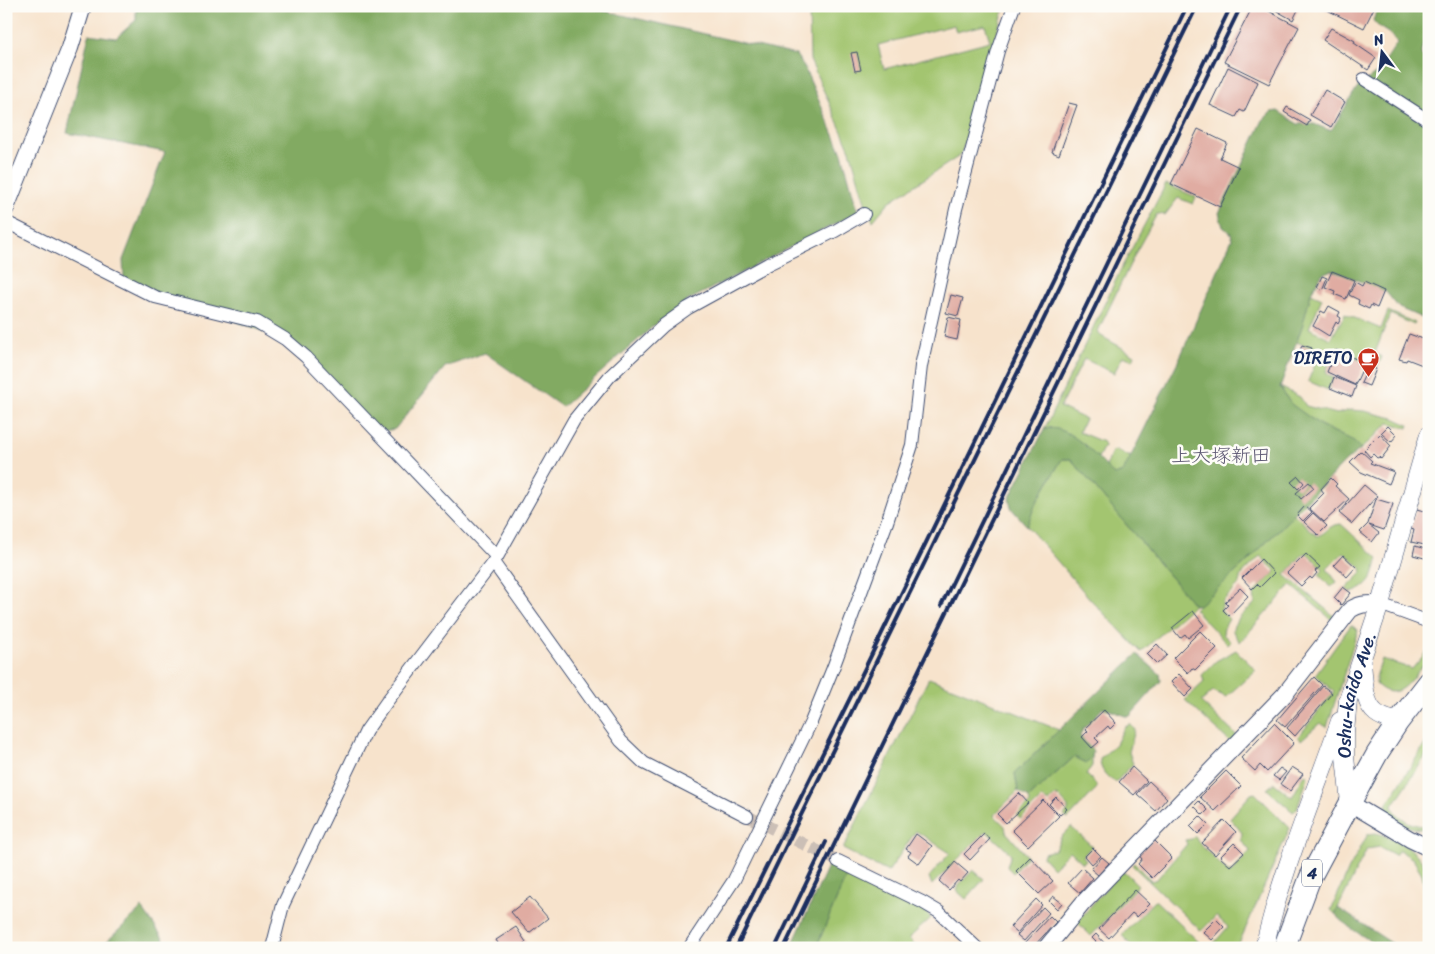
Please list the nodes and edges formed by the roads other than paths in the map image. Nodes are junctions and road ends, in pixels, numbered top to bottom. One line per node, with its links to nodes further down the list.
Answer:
1 (83, 6): 5 (street)
2 (1014, 6): 22 (street)
3 (1364, 79): 4 (street)
4 (1429, 121)
5 (6, 208)
6 (864, 214): 9 (street)
7 (6, 222): 9 (street)
8 (1429, 435): 10 (main road, Oshu-kaido Ave.)
9 (495, 560): 18 (street); 21 (street)
10 (1380, 604): 11 (street); 12 (main road, Oshu-kaido Ave.); 24 (street)
11 (1429, 622)
12 (1361, 658): 14 (main road, Oshu-kaido Ave.); 16 (main road)
13 (1429, 682): 16 (highway, 4)
14 (1348, 700): 17 (main road, Oshu-kaido Ave.); 25 (main road)
15 (1429, 706): 17 (highway, 4)
16 (1398, 722): 17 (highway, 4)
17 (1350, 803): 19 (street); 26 (highway, 4)
18 (747, 816)
19 (1429, 848)
20 (838, 861): 23 (street)
21 (272, 948)
22 (689, 948)
23 (977, 948)
24 (1046, 948)
25 (1264, 948)
26 (1284, 948)

